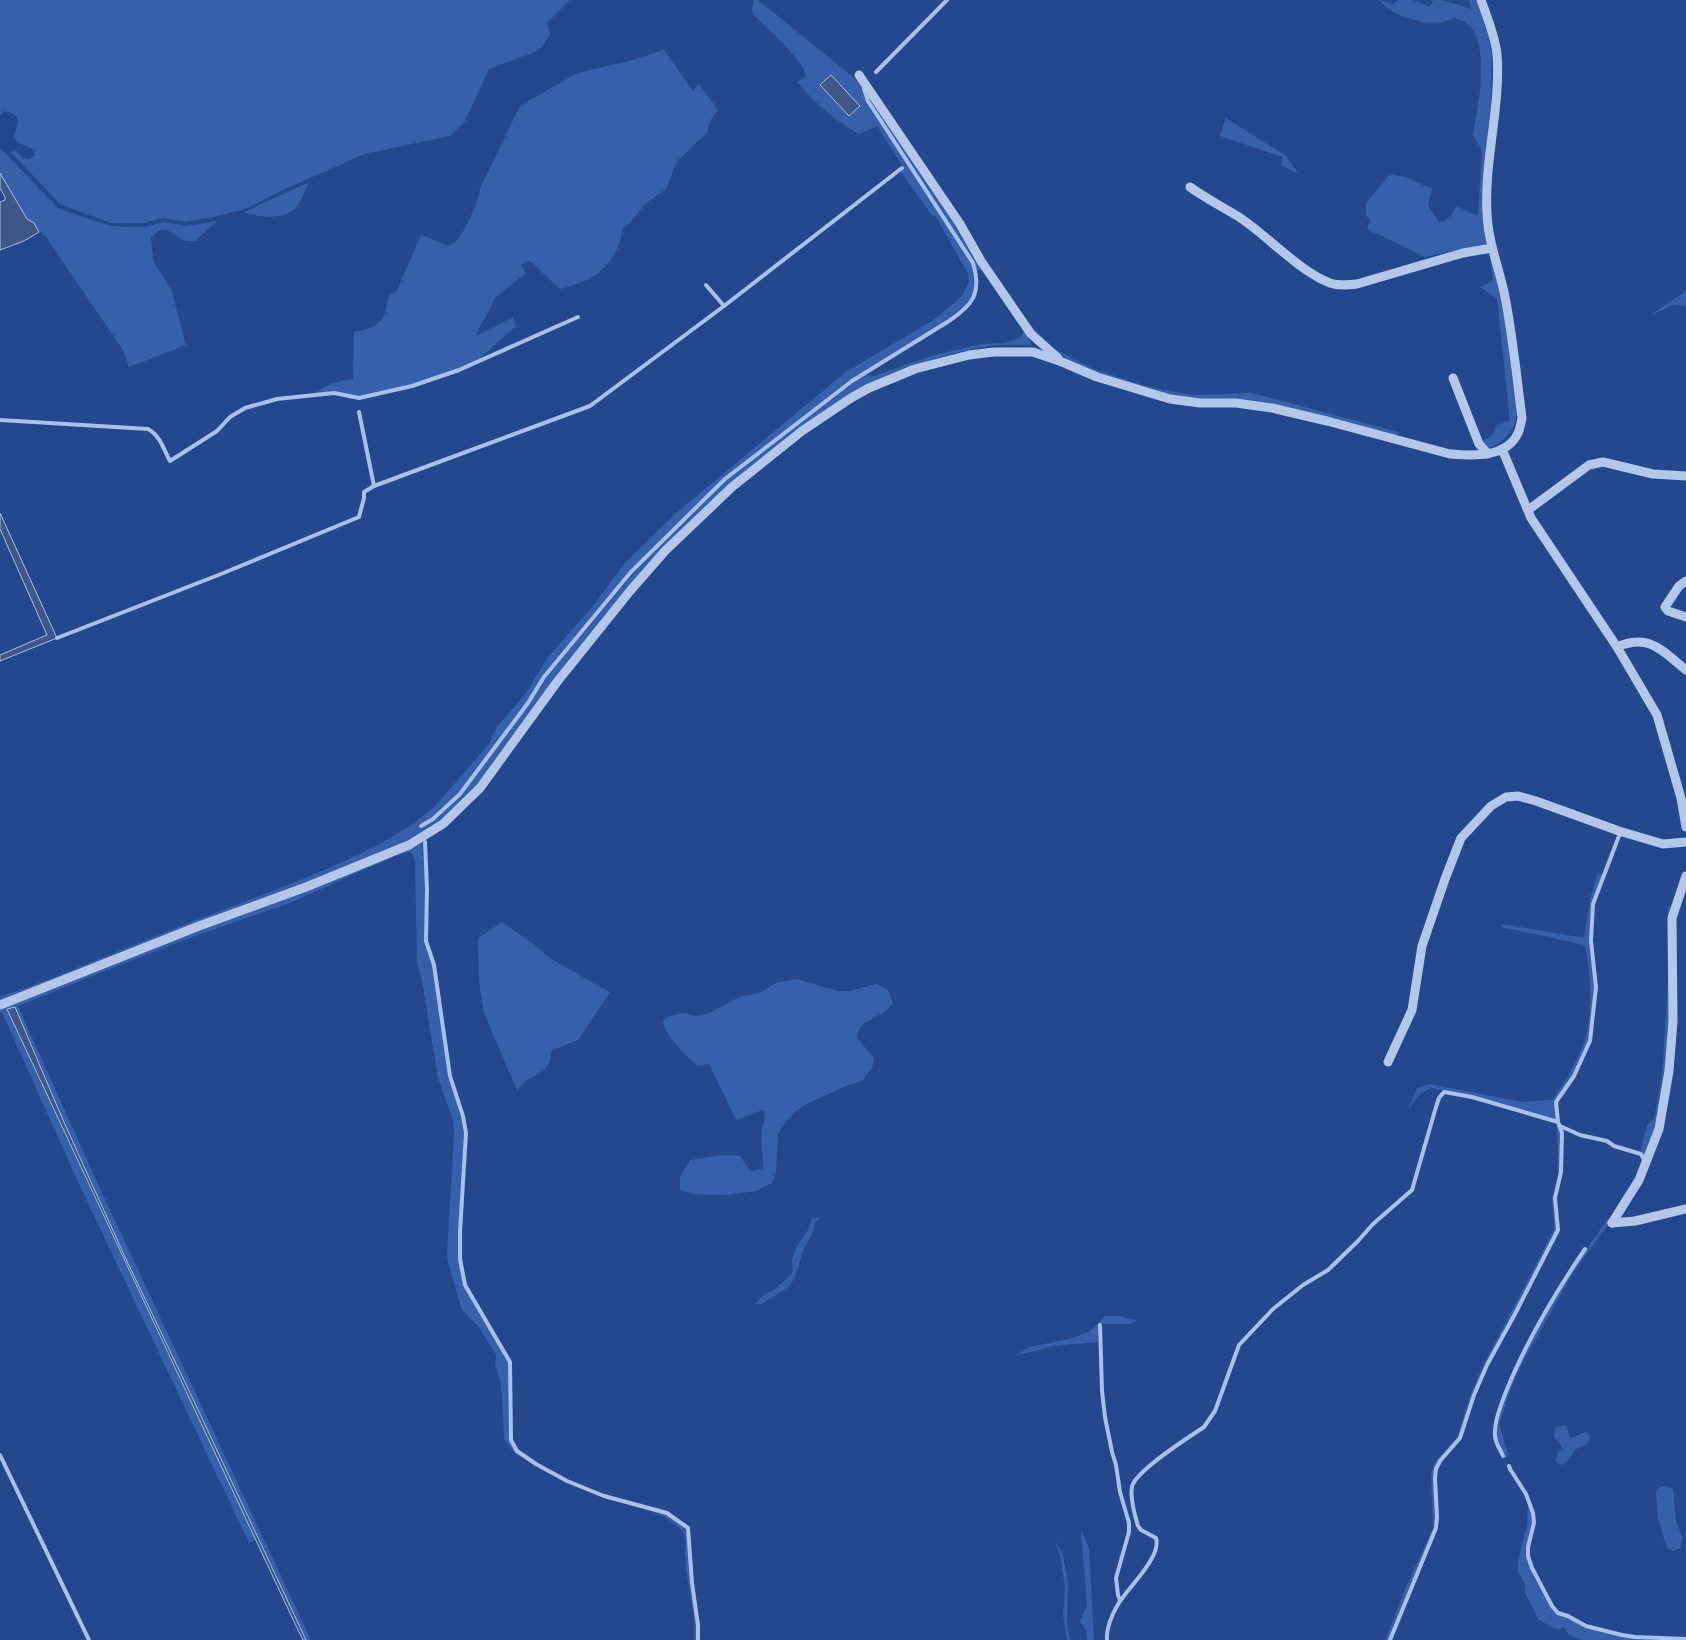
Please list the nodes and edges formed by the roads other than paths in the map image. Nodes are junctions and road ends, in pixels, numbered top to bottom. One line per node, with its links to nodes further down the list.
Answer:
1 (1481, 0): 4 (street)
2 (860, 75): 5 (street)
3 (1190, 187): 4 (street)
4 (1492, 248): 7 (street)
5 (1062, 362): 8 (street); 19 (street)
6 (1453, 378): 8 (street)
7 (1502, 449): 8 (street); 10 (street)
8 (1488, 454)
9 (1686, 476): 10 (street)
10 (1528, 510): 13 (street)
11 (1686, 581): 12 (street)
12 (1686, 617)
13 (1618, 647): 14 (street); 15 (street)
14 (1686, 670)
15 (1684, 796): 16 (street)
16 (1686, 827)
17 (1686, 842): 20 (street)
18 (1686, 876): 21 (street)
19 (0, 1006)
20 (1388, 1062)
21 (1686, 1209)

